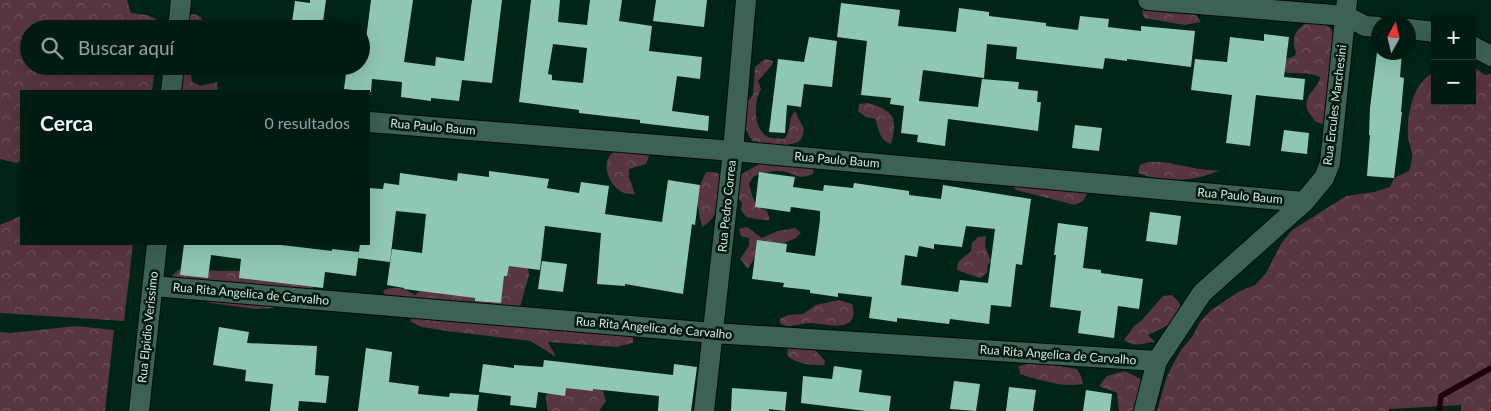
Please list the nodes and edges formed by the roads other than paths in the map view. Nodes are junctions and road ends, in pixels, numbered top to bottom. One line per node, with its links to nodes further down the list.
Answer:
1 (181, 0): 5 (street)
2 (746, 0): 14 (street, Rua Pedro Correa)
3 (1148, 0): 4 (street)
4 (1347, 8): 6 (street); 15 (street, Rua Ercules Marchesini)
5 (179, 20)
6 (1371, 26)
7 (1416, 30): 8 (street)
8 (1431, 32)
9 (1476, 48): 10 (street)
10 (1491, 56)
11 (173, 75): 12 (street)
12 (171, 90)
13 (370, 122): 14 (street, Rua Paulo Baum)
14 (733, 151): 15 (street, Rua Paulo Baum); 18 (street, Rua Pedro Correa)
15 (1304, 202): 19 (street, Rua Ercules Marchesini)
16 (156, 245): 17 (street, Rua Elpidio Verissimo)
17 (152, 286): 18 (street, Rua Rita Angelica de Carvalho); 20 (street, Rua Elpidio Verissimo)
18 (713, 333): 19 (street, Rua Rita Angelica de Carvalho); 21 (street, Rua Pedro Correa)
19 (1157, 361): 22 (street, Rua Ercules Marchesini)
20 (139, 411)
21 (704, 411)
22 (1144, 411)

